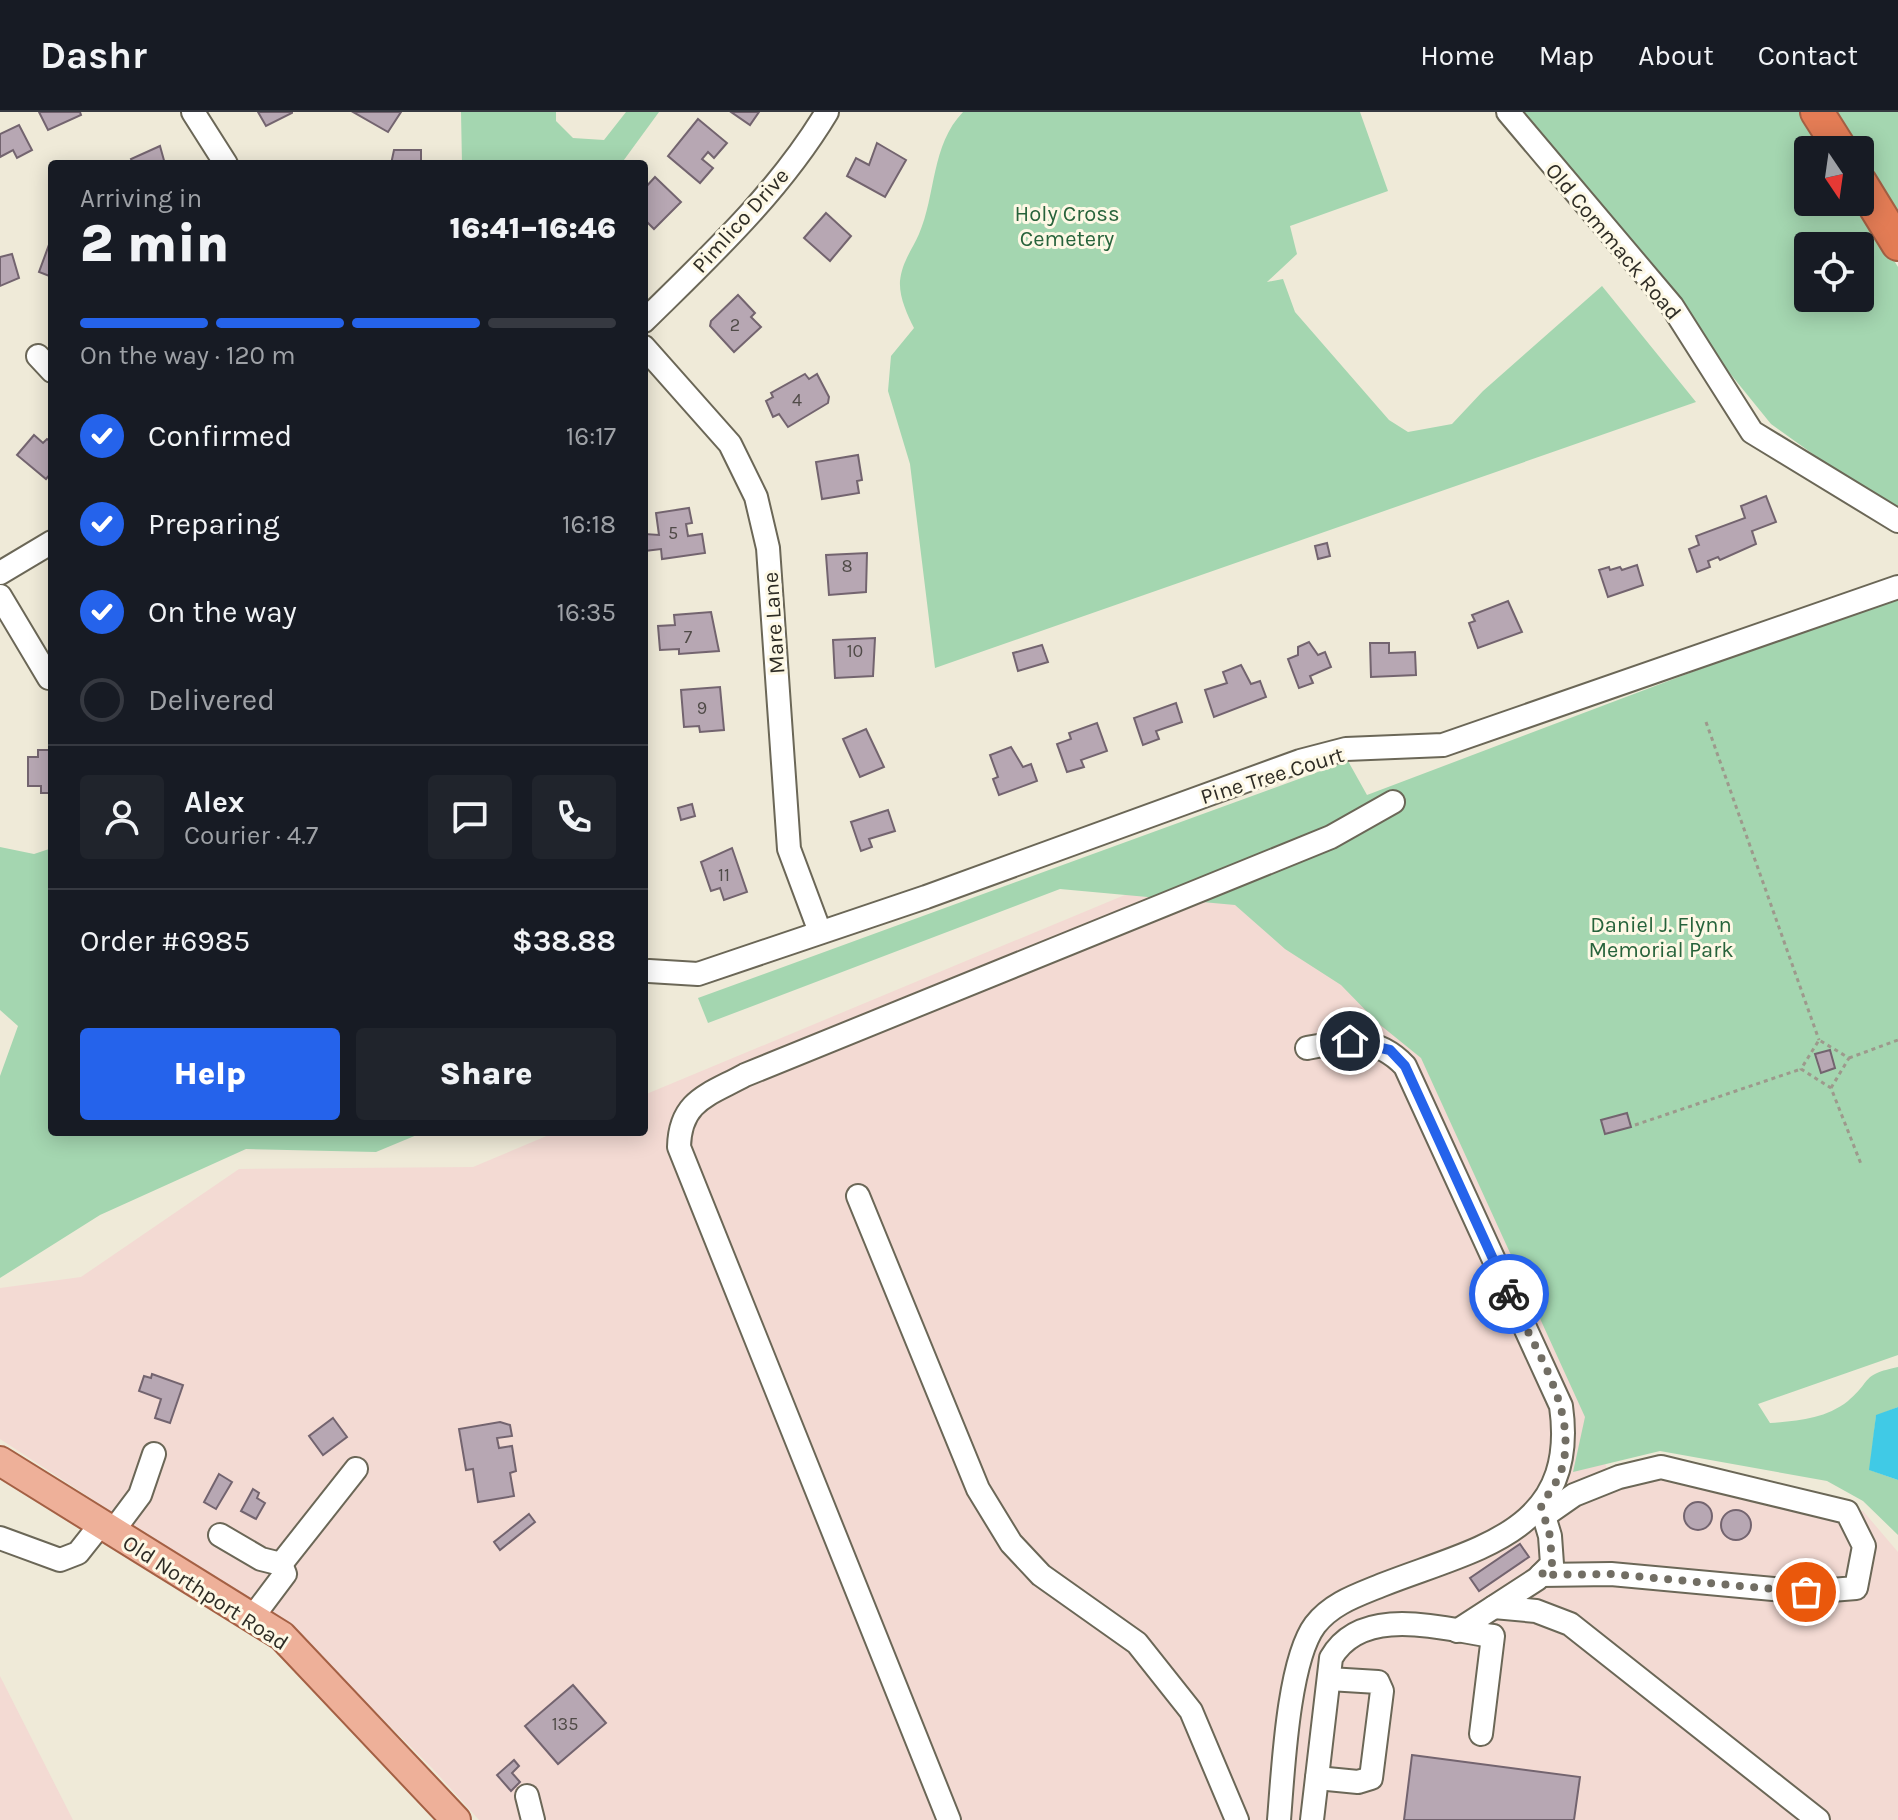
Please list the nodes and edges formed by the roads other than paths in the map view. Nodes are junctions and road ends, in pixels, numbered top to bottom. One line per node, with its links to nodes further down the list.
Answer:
1 (193, 112): 6 (street)
2 (827, 112): 9 (street, Pimlico Drive)
3 (1508, 112): 11 (street, Old Commack Road)
4 (1817, 112): 5 (highway)
5 (1832, 136)
6 (223, 160)
7 (1874, 205): 8 (highway)
8 (1898, 244)
9 (648, 317)
10 (648, 352): 18 (street, Mare Lane)
11 (1898, 521)
12 (48, 544): 13 (street)
13 (0, 573)
14 (1898, 587): 18 (street, Pine Tree Court)
15 (0, 596): 16 (street)
16 (48, 676)
17 (1393, 802): 40 (street)
18 (820, 932): 19 (street, Pine Tree Court)
19 (649, 971)
20 (1307, 1048): 25 (street)
21 (858, 1196): 41 (street)
22 (154, 1454): 26 (street)
23 (0, 1461): 26 (main road, Old Northport Road)
24 (356, 1469): 29 (street)
25 (1543, 1511): 30 (street); 30 (street); 42 (street)
26 (107, 1528): 28 (street); 32 (main road, Old Northport Road)
27 (220, 1535): 29 (street)
28 (0, 1538)
29 (281, 1564): 32 (street)
30 (1541, 1575): 31 (street)
31 (1494, 1607): 33 (street); 44 (street)
32 (252, 1618): 38 (main road, Old Northport Road)
33 (1457, 1631): 34 (street); 35 (street)
34 (1329, 1679): 36 (street); 36 (street)
35 (1481, 1734)
36 (1317, 1778): 43 (street)
37 (527, 1796): 39 (street)
38 (456, 1820)
39 (533, 1820)
40 (949, 1820)
41 (1237, 1820)
42 (1279, 1820)
43 (1312, 1820)
44 (1818, 1820)

